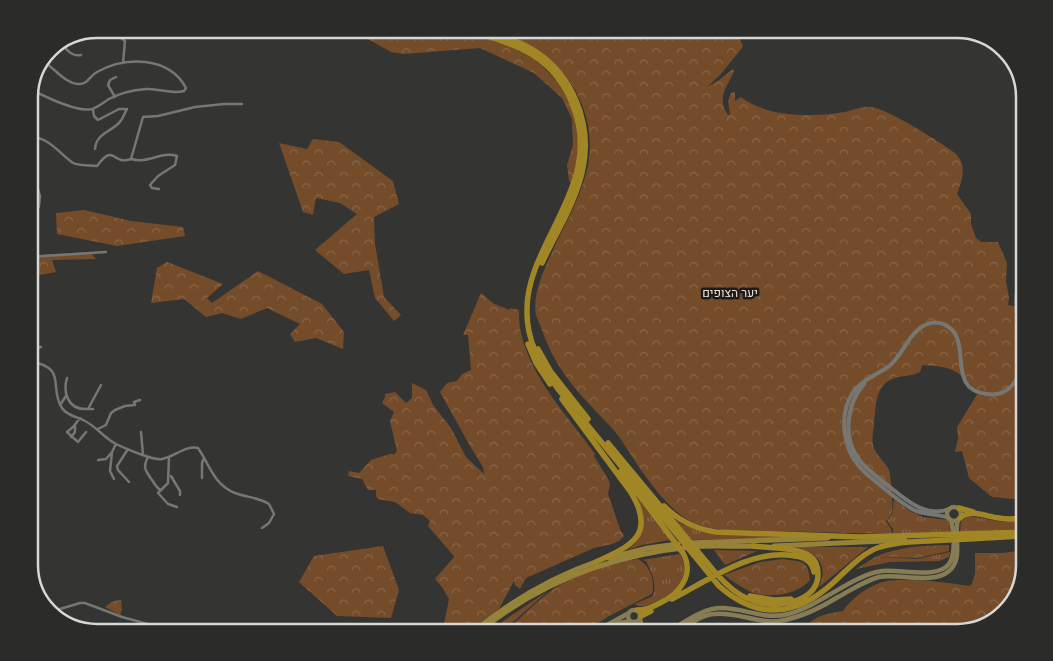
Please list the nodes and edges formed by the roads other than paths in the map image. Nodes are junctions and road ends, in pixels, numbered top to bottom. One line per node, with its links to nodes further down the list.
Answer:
1 (121, 38): 7 (street)
2 (492, 38): 19 (highway)
3 (505, 38): 53 (highway)
4 (64, 47): 5 (street)
5 (81, 55)
6 (47, 64): 7 (street)
7 (123, 64): 10 (street)
8 (116, 77): 10 (street)
9 (38, 92): 12 (street)
10 (115, 97): 12 (street)
11 (242, 104): 15 (street)
12 (93, 108): 14 (street)
13 (38, 138): 15 (street)
14 (95, 148)
15 (131, 159): 16 (street)
16 (159, 189)
17 (38, 193): 18 (street)
18 (38, 206)
19 (561, 212): 30 (highway); 68 (highway)
20 (106, 252): 21 (street)
21 (38, 256)
22 (41, 347): 23 (street)
23 (38, 348)
24 (38, 364): 32 (street)
25 (874, 376): 27 (street); 58 (street); 61 (street)
26 (67, 378): 29 (street)
27 (1016, 382)
28 (101, 385): 33 (street)
29 (66, 396): 32 (street); 33 (street)
30 (562, 399): 73 (highway); 76 (highway)
31 (140, 400): 37 (street)
32 (60, 405): 35 (street)
33 (88, 409): 34 (street)
34 (93, 409)
35 (80, 418): 36 (street); 37 (street)
36 (74, 426): 40 (street); 40 (street)
37 (98, 429): 41 (street)
38 (86, 432): 40 (street)
39 (141, 432): 44 (street)
40 (71, 437)
41 (116, 444): 42 (street); 43 (street)
42 (128, 448): 44 (street); 52 (street)
43 (112, 452): 48 (street); 51 (street)
44 (143, 455): 45 (street)
45 (148, 457): 46 (street); 54 (street)
46 (169, 457): 47 (street); 49 (street)
47 (204, 458): 50 (street); 64 (street)
48 (98, 460)
49 (170, 475): 54 (street); 55 (street)
50 (202, 478)
51 (114, 480)
52 (129, 482)
53 (642, 484): 67 (highway); 74 (highway)
54 (160, 490): 56 (street)
55 (180, 495)
56 (177, 507)
57 (959, 508): 58 (main road); 59 (highway); 62 (main road)
58 (949, 509): 61 (main road)
59 (987, 516): 60 (highway); 62 (highway)
60 (1016, 518)
61 (950, 519): 62 (main road); 63 (main road)
62 (959, 519): 63 (main road)
63 (954, 526): 72 (main road)
64 (262, 528)
65 (1016, 532): 67 (highway)
66 (1016, 536): 68 (highway)
67 (861, 538): 69 (main road)
68 (926, 540): 70 (main road)
69 (707, 544): 70 (main road); 71 (main road)
70 (753, 546): 74 (highway)
71 (672, 547): 73 (main road); 82 (main road)
72 (955, 553): 86 (main road); 87 (main road)
73 (596, 562): 81 (main road)
74 (719, 577): 78 (highway)
75 (58, 610): 80 (street)
76 (637, 610): 77 (main road); 78 (main road)
77 (629, 613): 79 (main road); 83 (main road)
78 (641, 617): 79 (main road); 85 (main road)
79 (632, 622): 84 (main road)
80 (147, 624)
81 (483, 624)
82 (490, 624)
83 (609, 624)
84 (617, 624)
85 (641, 624)
86 (681, 624)
87 (691, 624)

